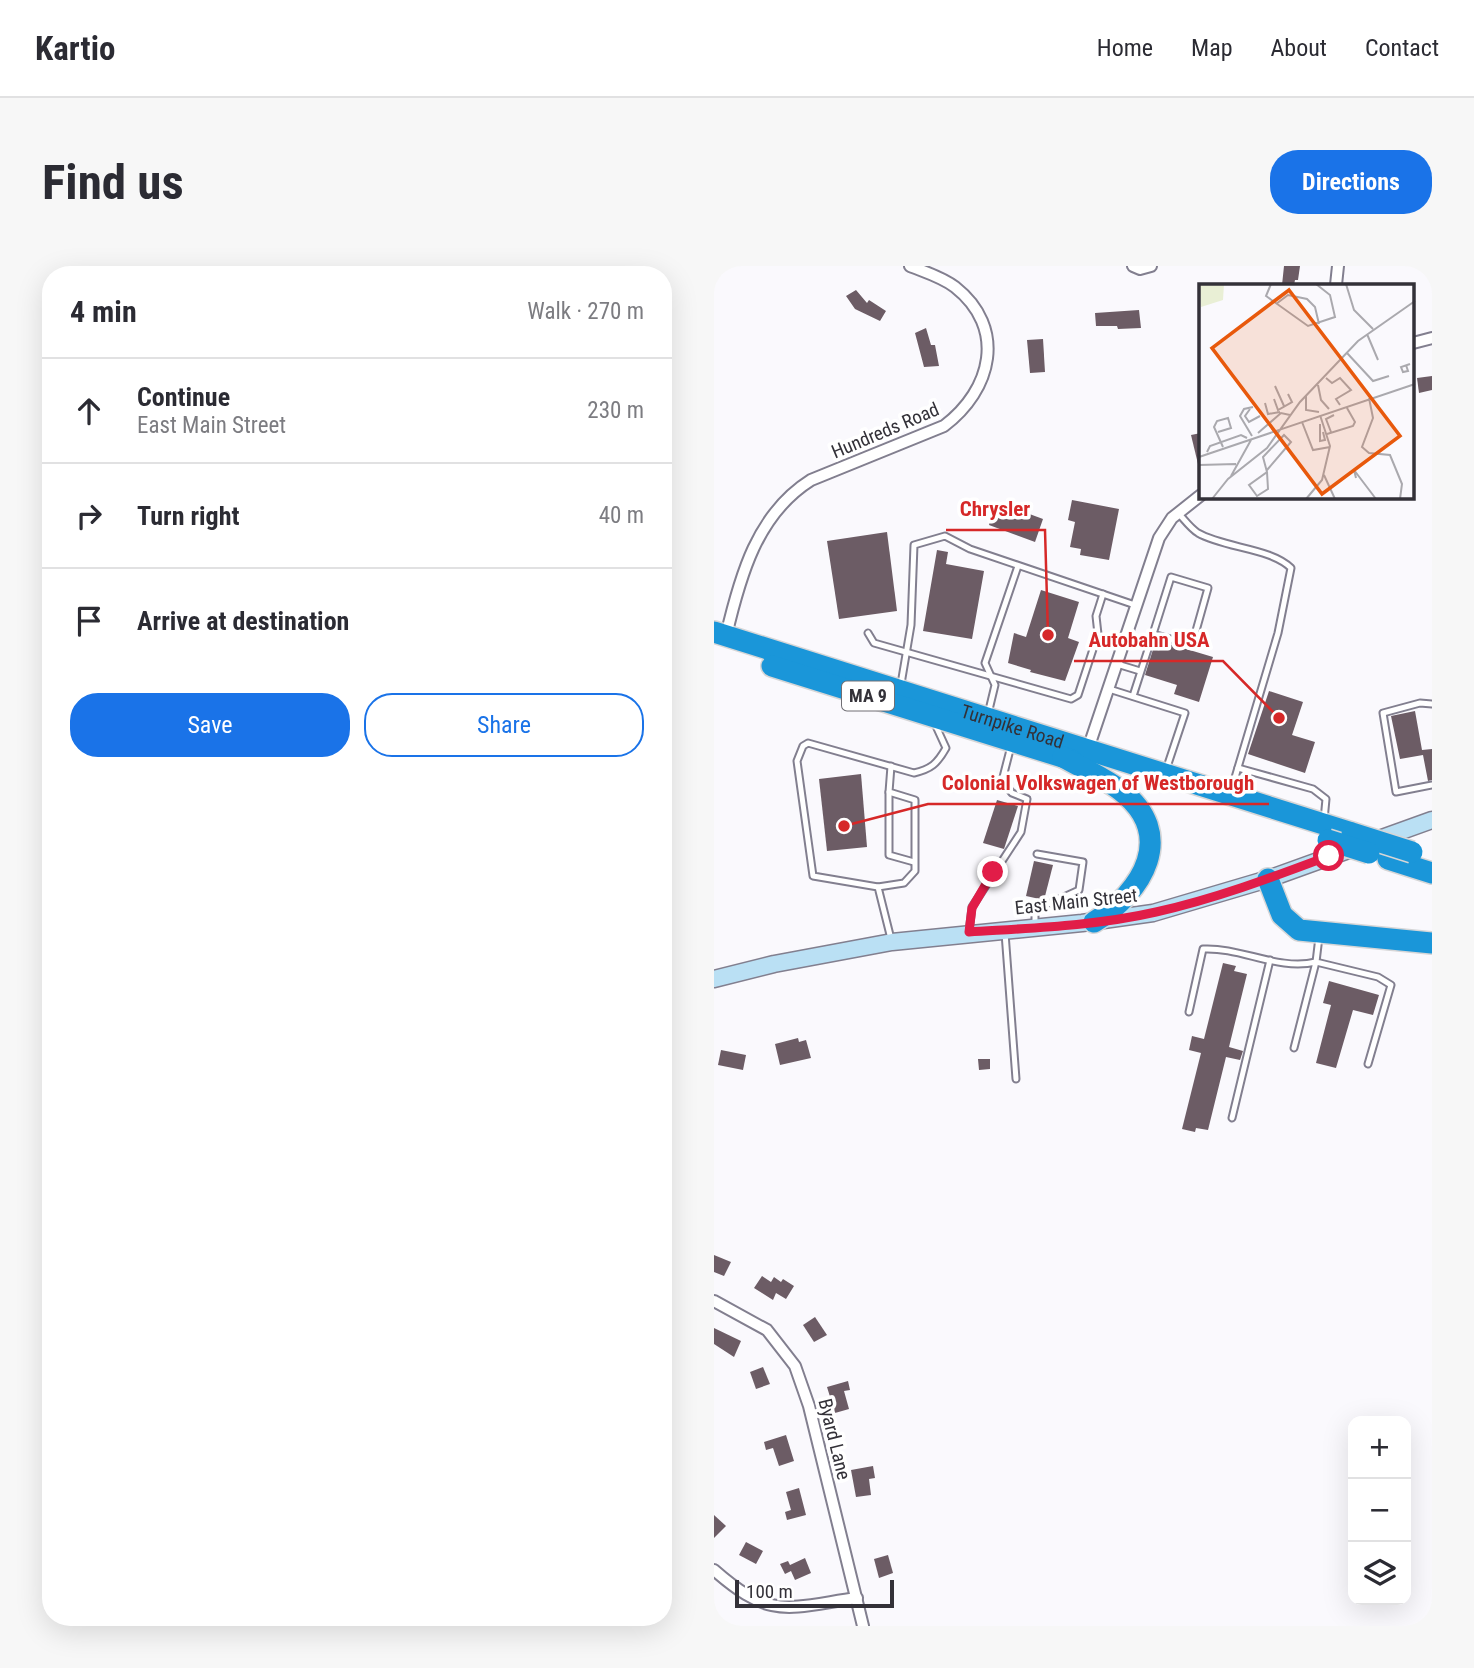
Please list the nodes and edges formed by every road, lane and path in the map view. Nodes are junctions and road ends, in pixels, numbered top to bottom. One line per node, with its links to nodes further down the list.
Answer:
1 (910, 266): 15 (street, Hundreds Road)
2 (1133, 266): 3 (street)
3 (1151, 266)
4 (1338, 266): 5 (street)
5 (1336, 284)
6 (1432, 338): 7 (street)
7 (1415, 342)
8 (1199, 497): 9 (street)
9 (1178, 513): 12 (street); 30 (lane)
10 (1018, 566): 11 (lane); 16 (lane); 19 (lane)
11 (1103, 594): 12 (lane); 19 (lane)
12 (1135, 605): 17 (street)
13 (868, 633): 16 (lane)
14 (1153, 634): 14 (lane); 18 (lane)
15 (718, 638): 21 (highway, Turnpike Road / MA 9); 24 (highway, Turnpike Road / MA 9)
16 (906, 654): 19 (lane); 21 (lane)
17 (1116, 664): 18 (lane); 20 (street)
18 (1140, 671): 22 (lane)
19 (991, 677): 25 (lane)
20 (1108, 689): 22 (lane); 27 (street)
21 (900, 691): 25 (highway, Turnpike Road / MA 9)
22 (1132, 696): 31 (lane)
23 (1432, 705): 32 (lane)
24 (931, 716): 26 (highway, Turnpike Road / MA 9); 29 (lane)
25 (987, 718): 27 (highway, Turnpike Road / MA 9)
26 (1012, 741): 28 (highway, Turnpike Road / MA 9); 47 (lane)
27 (1088, 749): 31 (highway, Turnpike Road / MA 9)
28 (1063, 757): 36 (highway, Turnpike Road / MA 9); 44 (highway)
29 (891, 766): 33 (lane); 43 (lane)
30 (1238, 768): 34 (lane); 36 (lane)
31 (1164, 773): 34 (highway, Turnpike Road / MA 9)
32 (1432, 785)
33 (889, 792): 39 (lane); 39 (lane)
34 (1231, 794): 36 (highway, Turnpike Road / MA 9)
35 (1432, 820): 41 (main road, East Main Street)
36 (1326, 832): 38 (highway, Turnpike Road / MA 9, bridge); 38 (highway, Turnpike Road / MA 9, bridge)
37 (1038, 855): 45 (lane)
38 (1409, 858): 40 (highway, Turnpike Road / MA 9); 42 (highway)
39 (915, 862): 43 (lane)
40 (1432, 873)
41 (1268, 878): 44 (main road, East Main Street); 48 (highway)
42 (1432, 881)
43 (878, 887): 49 (lane)
44 (1094, 922): 45 (main road, East Main Street)
45 (1035, 927): 46 (main road, East Main Street)
46 (1004, 930): 47 (main road, East Main Street); 57 (lane)
47 (969, 932): 49 (main road, East Main Street)
48 (1319, 934): 50 (highway); 52 (lane)
49 (892, 942): 53 (main road, East Main Street)
50 (1432, 943)
51 (1270, 960): 52 (lane); 54 (lane); 58 (lane)
52 (1316, 962): 55 (lane); 56 (lane)
53 (714, 979)
54 (1189, 1012)
55 (1294, 1048)
56 (1368, 1064)
57 (1016, 1079)
58 (1232, 1118)
59 (714, 1301): 61 (street, Byard Lane)
60 (714, 1570): 61 (street)
61 (857, 1598): 62 (street, Byard Lane)
62 (863, 1626)

